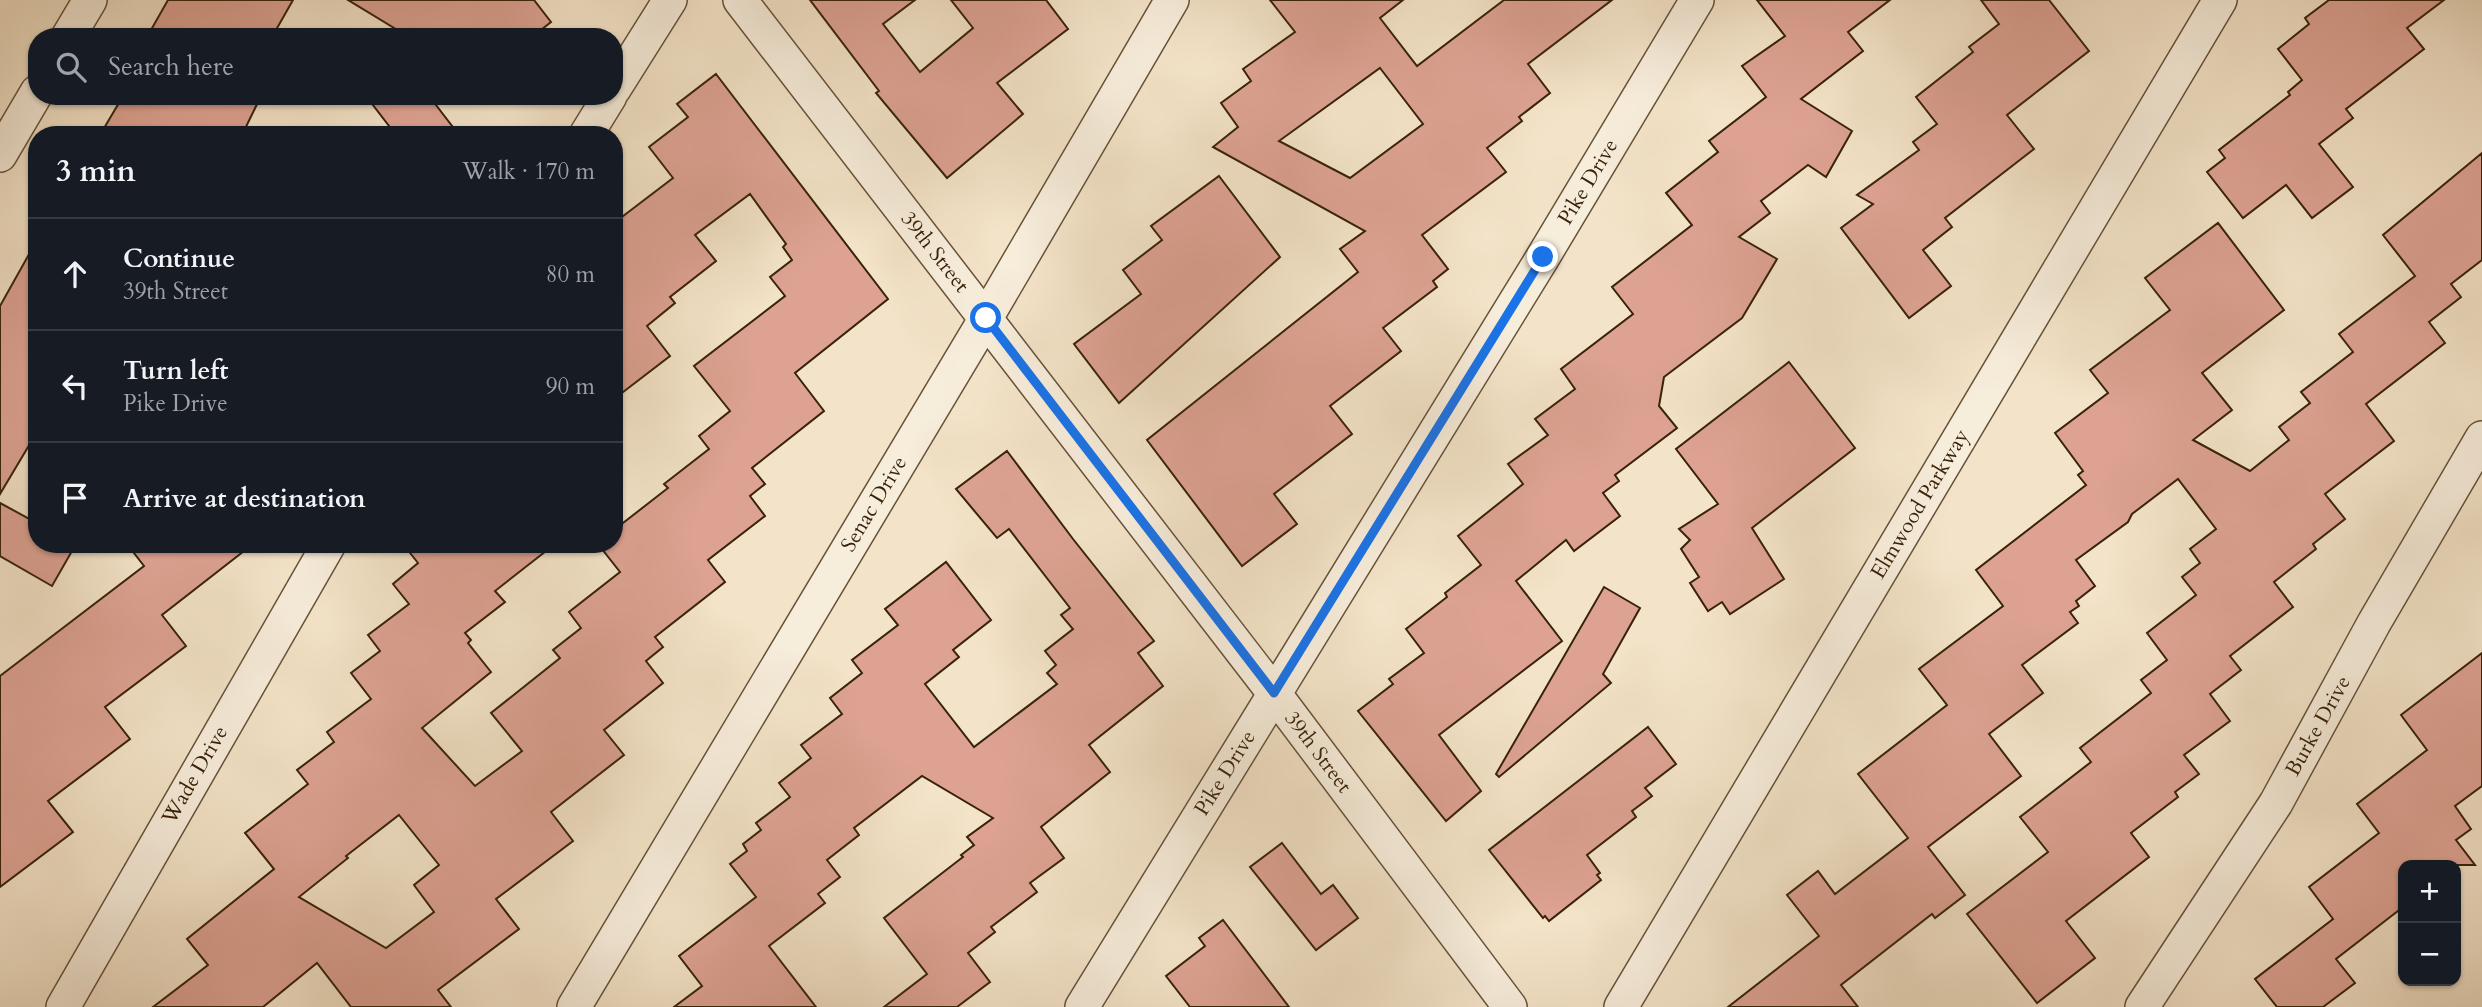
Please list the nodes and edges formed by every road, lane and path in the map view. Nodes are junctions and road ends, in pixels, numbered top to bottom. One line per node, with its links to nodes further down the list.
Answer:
1 (90, 0): 7 (street)
2 (670, 0): 8 (street)
3 (740, 0): 13 (street, 39th Street)
4 (1172, 0): 13 (street, Senac Drive)
5 (1696, 0): 16 (street, Pike Drive)
6 (2220, 0): 21 (street, Elmwood Parkway)
7 (73, 28)
8 (623, 75)
9 (29, 105): 12 (street)
10 (604, 105): 11 (street)
11 (592, 126)
12 (0, 155)
13 (986, 318): 16 (street, 39th Street); 18 (street, Senac Drive)
14 (2482, 438): 22 (street, Burke Drive)
15 (324, 553): 17 (street, Wade Drive)
16 (1274, 693): 19 (street, Pike Drive); 20 (street, 39th Street)
17 (63, 1007)
18 (574, 1007)
19 (1082, 1007)
20 (1510, 1007)
21 (1621, 1007)
22 (2142, 1007)

